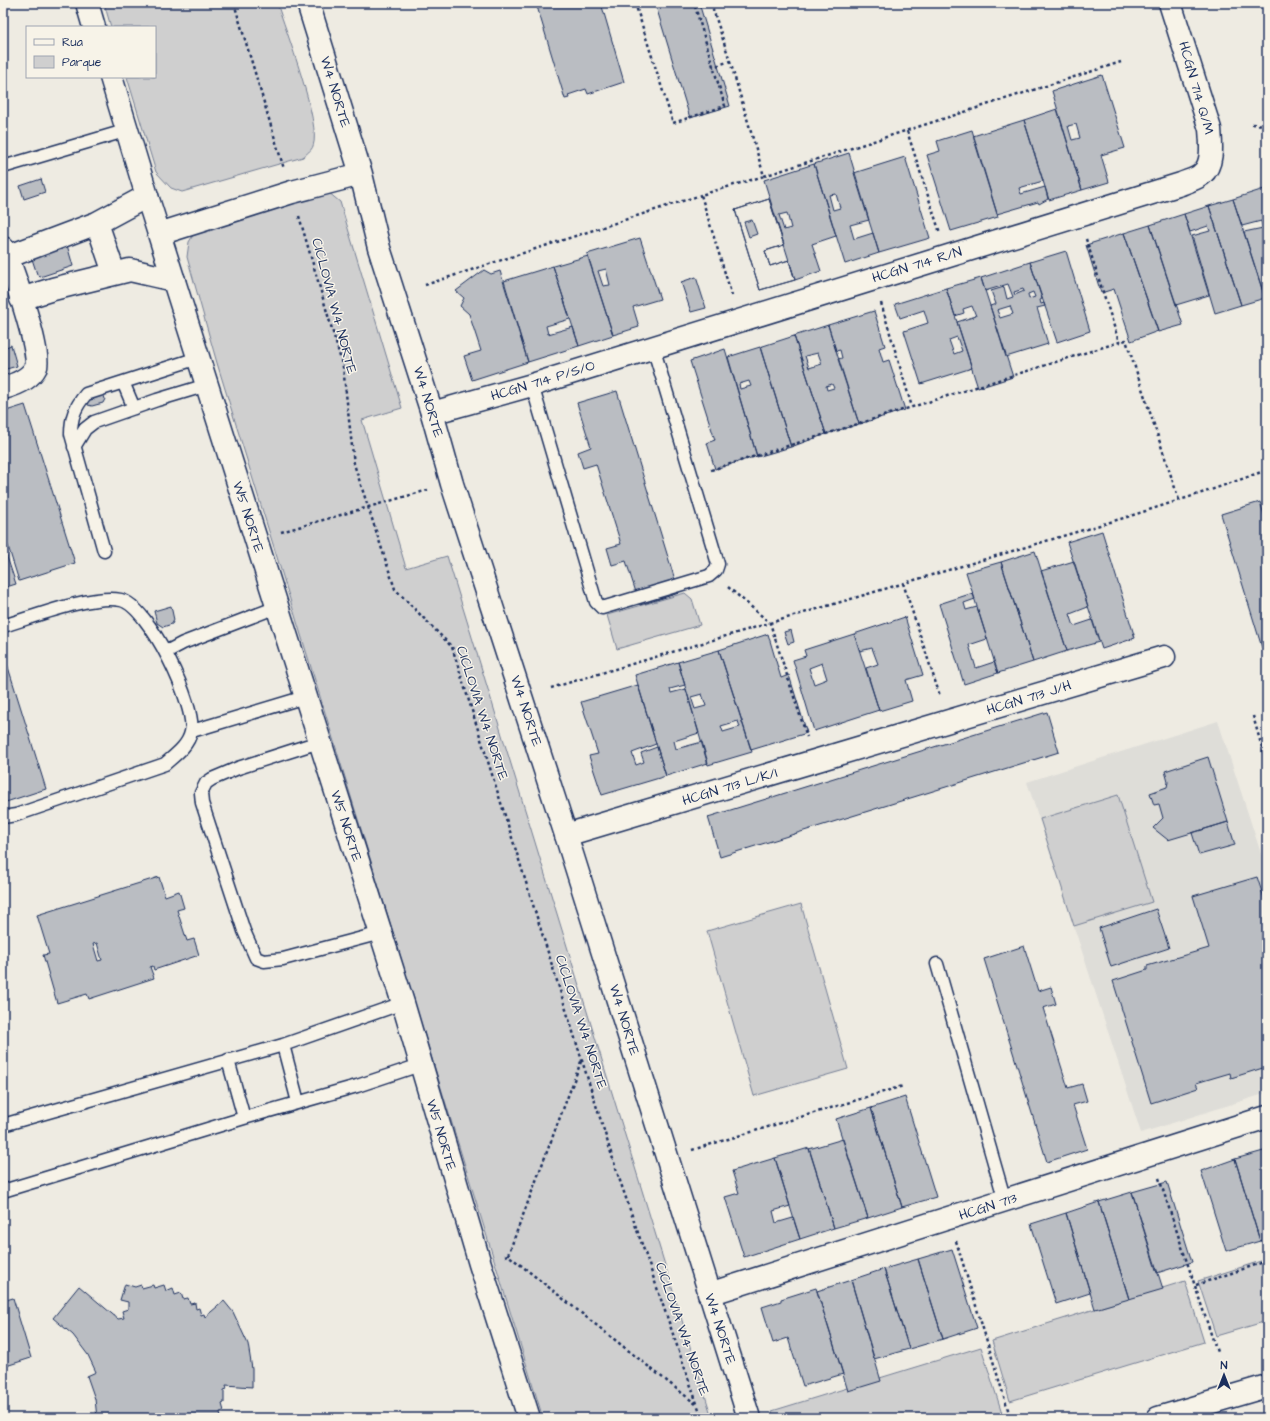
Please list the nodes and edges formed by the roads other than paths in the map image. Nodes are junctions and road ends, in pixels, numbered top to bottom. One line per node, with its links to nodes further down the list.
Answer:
1 (87, 3): 4 (main road)
2 (308, 3): 8 (main road, W4 NORTE)
3 (1170, 3): 9 (main road, HCGN 714 Q/M)
4 (94, 26)
5 (111, 78): 6 (main road, W5 NORTE)
6 (128, 130): 7 (lane); 10 (main road, W5 NORTE)
7 (3, 167)
8 (361, 174): 12 (main road); 24 (main road, W4 NORTE)
9 (1181, 184): 17 (main road, HCGN 714 R/N)
10 (146, 196): 11 (main road); 12 (main road, W5 NORTE)
11 (97, 223): 13 (main road); 14 (main road)
12 (159, 234): 15 (main road, W5 NORTE)
13 (5, 252): 16 (main road)
14 (114, 273): 15 (main road); 16 (main road)
15 (174, 280): 18 (main road, W5 NORTE)
16 (21, 299): 22 (main road)
17 (653, 347): 21 (main road, HCGN 714 P/S/O); 21 (lane)
18 (198, 358): 19 (lane); 20 (main road, W5 NORTE)
19 (123, 382): 23 (lane); 25 (lane)
20 (207, 385): 23 (lane); 27 (main road, W5 NORTE)
21 (532, 385): 24 (main road, HCGN 714 P/S/O)
22 (3, 388)
23 (134, 408): 25 (lane)
24 (432, 413): 36 (main road, W4 NORTE)
25 (74, 447): 26 (lane)
26 (104, 551)
27 (276, 607): 29 (lane); 31 (main road, W5 NORTE)
28 (3, 626): 29 (lane)
29 (166, 652): 32 (lane)
30 (1164, 657): 33 (main road, HCGN 713 J/H)
31 (305, 697): 32 (lane); 34 (main road, W5 NORTE)
32 (192, 730): 35 (lane)
33 (893, 738): 36 (main road, HCGN 713 L/K/I)
34 (319, 742): 37 (main road, W5 NORTE); 37 (lane)
35 (3, 817)
36 (566, 835): 49 (main road, W4 NORTE)
37 (381, 933): 39 (main road, W5 NORTE)
38 (937, 964): 48 (lane)
39 (402, 1003): 40 (lane); 42 (main road, W5 NORTE)
40 (283, 1045): 41 (lane); 43 (lane)
41 (228, 1060): 45 (lane); 46 (lane)
42 (420, 1065): 43 (lane); 51 (main road, W5 NORTE)
43 (298, 1102): 45 (lane)
44 (1267, 1117): 48 (main road, HCGN 713)
45 (244, 1118): 47 (lane)
46 (3, 1125)
47 (3, 1191)
48 (1005, 1201): 49 (main road, HCGN 713)
49 (709, 1294): 52 (main road, W4 NORTE)
50 (1267, 1386): 53 (main road)
51 (529, 1418)
52 (749, 1418)
53 (1158, 1418)

